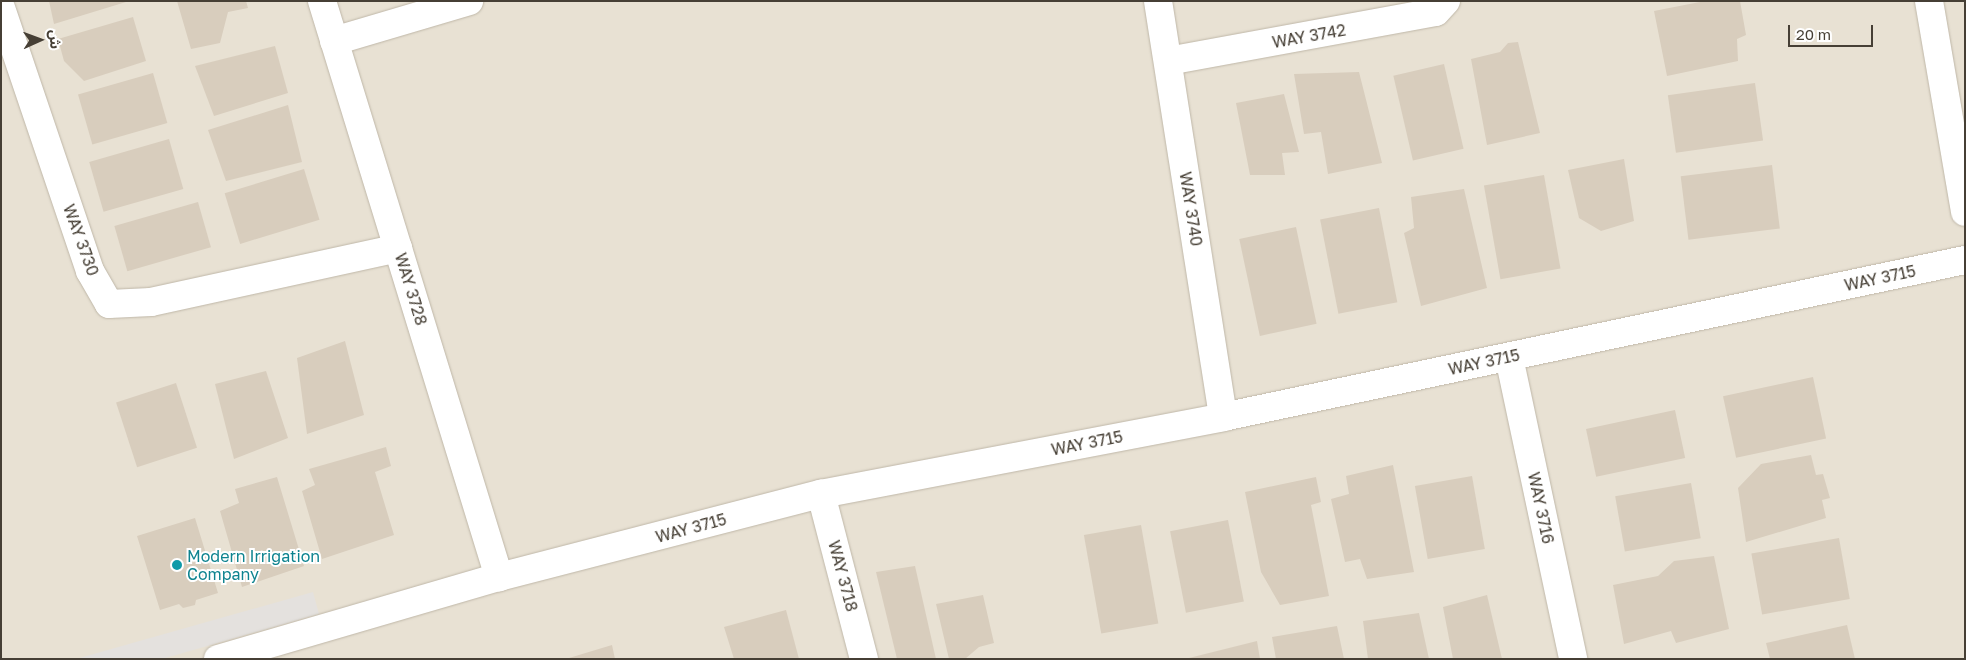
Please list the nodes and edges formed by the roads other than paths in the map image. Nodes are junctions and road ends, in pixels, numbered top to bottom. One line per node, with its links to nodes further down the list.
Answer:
1 (322, 1): 7 (street, WAY 3728)
2 (469, 1): 7 (street)
3 (1158, 1): 8 (street, WAY 3740)
4 (1446, 1): 8 (street, WAY 3742)
5 (1928, 1): 9 (street)
6 (1, 8): 10 (street, WAY 3730)
7 (334, 41): 10 (street, WAY 3728)
8 (1168, 61): 13 (street, WAY 3740)
9 (1965, 212)
10 (398, 248): 15 (street, WAY 3728)
11 (1965, 260): 12 (street, WAY 3715)
12 (1509, 356): 13 (street, WAY 3715); 18 (street, WAY 3716)
13 (1223, 417): 14 (street, WAY 3715)
14 (822, 494): 15 (street, WAY 3715); 17 (street, WAY 3718)
15 (499, 577): 16 (street, WAY 3715)
16 (218, 659)
17 (864, 659)
18 (1573, 659)

